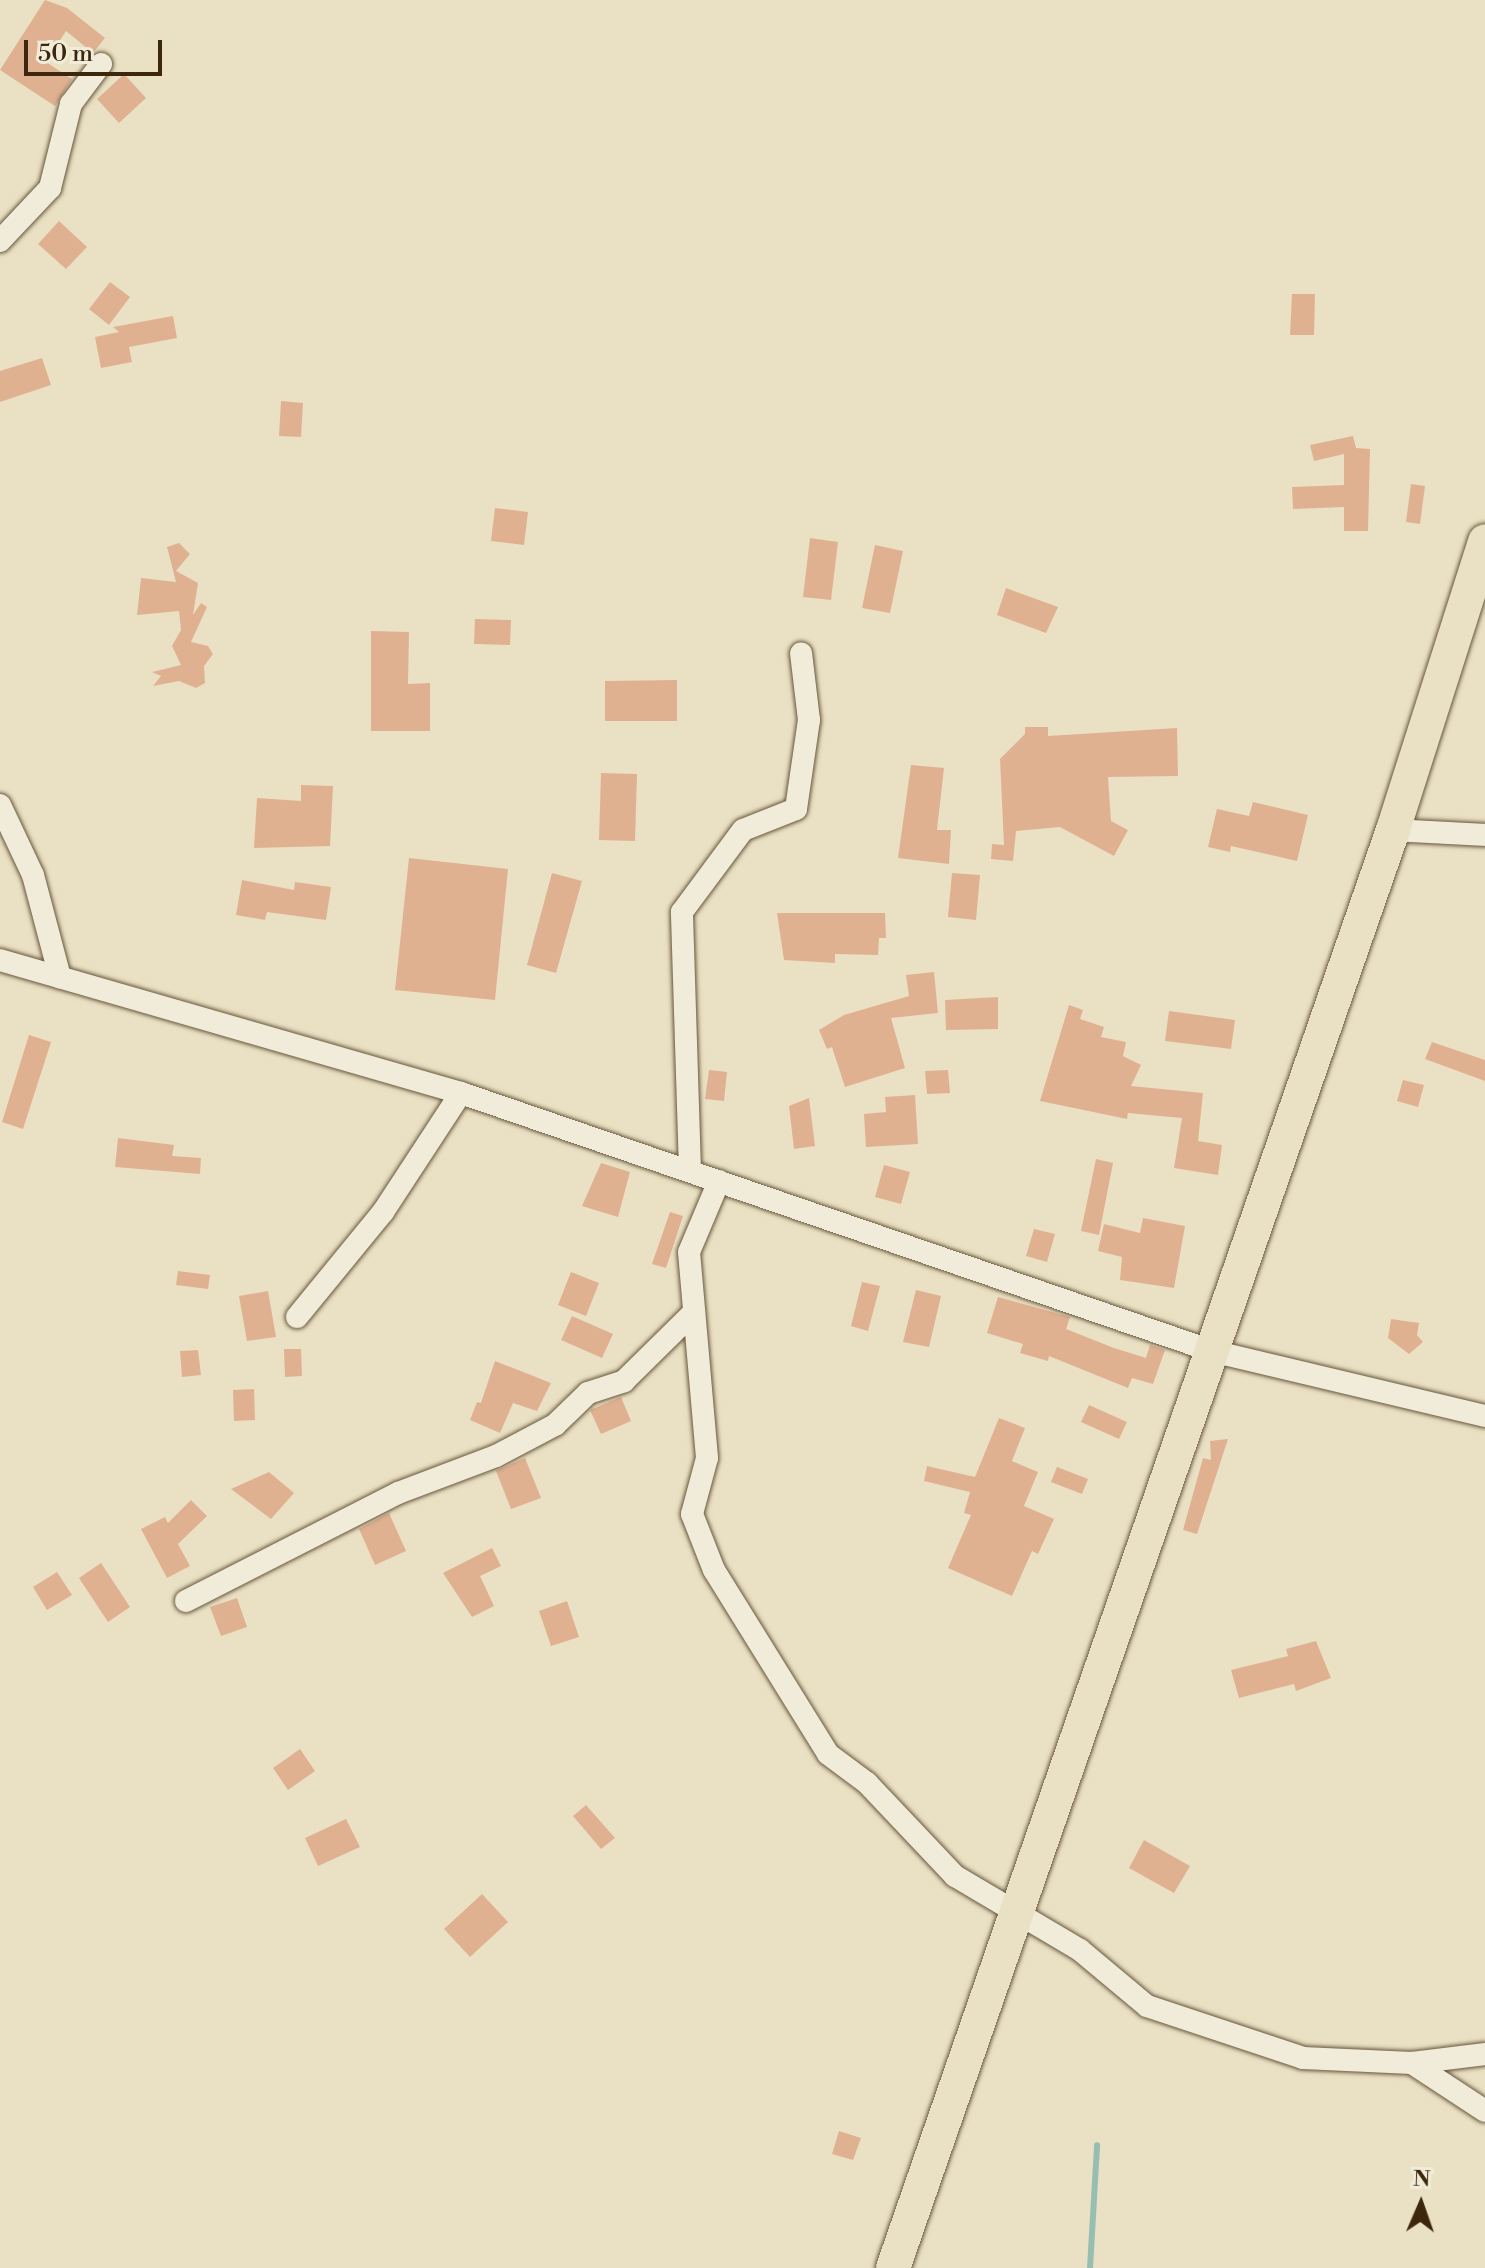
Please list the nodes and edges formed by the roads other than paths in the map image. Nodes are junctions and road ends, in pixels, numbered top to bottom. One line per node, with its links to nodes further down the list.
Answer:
1 (101, 64): 2 (street)
2 (0, 241)
3 (1485, 541): 6 (highway)
4 (801, 653): 11 (street)
5 (0, 805): 9 (street)
6 (1393, 830): 7 (street); 15 (highway)
7 (1485, 835)
8 (0, 960): 9 (street)
9 (60, 977): 10 (street)
10 (461, 1093): 11 (street); 14 (street)
11 (690, 1170): 12 (street)
12 (719, 1181): 13 (street); 15 (street)
13 (694, 1312): 17 (street); 18 (street)
14 (297, 1317)
15 (1212, 1351): 16 (street); 18 (highway)
16 (1485, 1416)
17 (186, 1601)
18 (1014, 1909): 20 (street); 22 (highway)
19 (1485, 2054): 20 (street)
20 (1412, 2063): 21 (street)
21 (1485, 2111)
22 (893, 2268)

